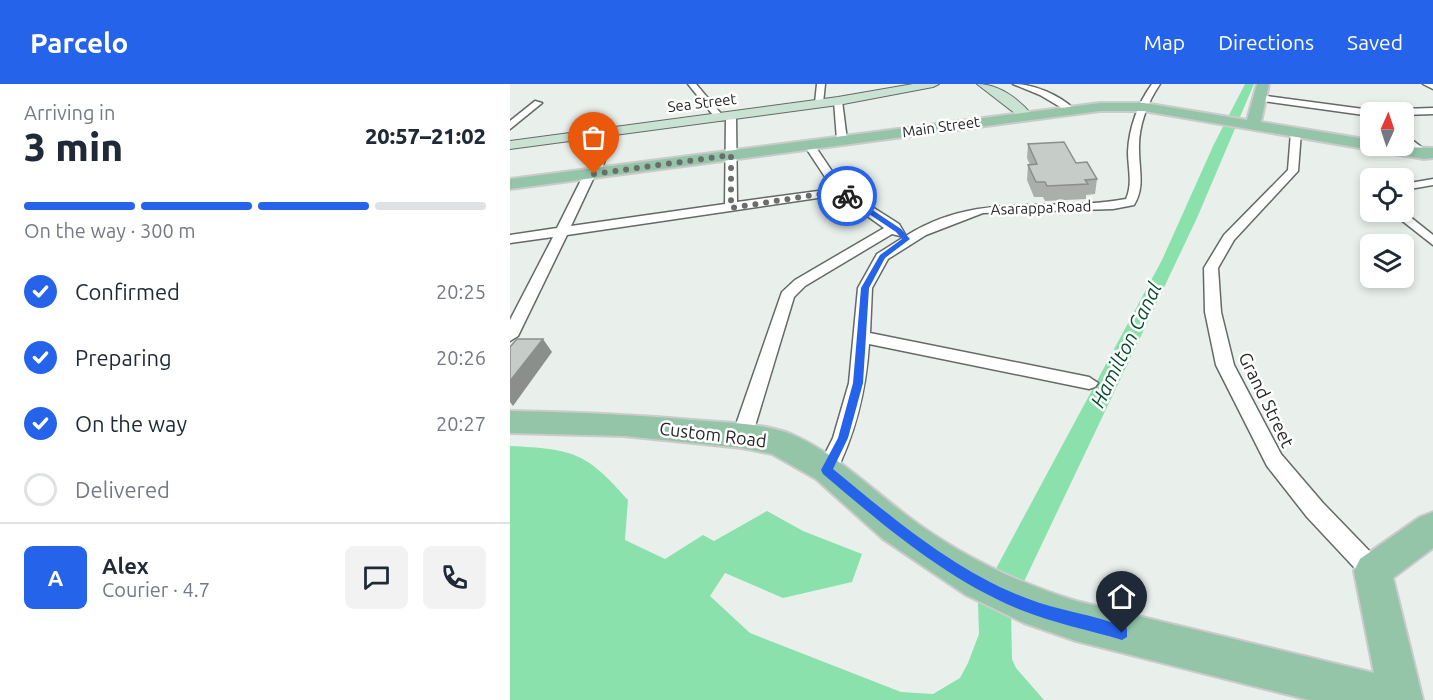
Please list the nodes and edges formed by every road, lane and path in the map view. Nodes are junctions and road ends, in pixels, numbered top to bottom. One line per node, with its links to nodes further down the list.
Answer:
1 (692, 84): 19 (street)
2 (821, 84): 12 (street)
3 (933, 84): 10 (street, Sea Street)
4 (983, 84): 18 (street)
5 (1017, 84): 14 (street)
6 (1156, 84): 13 (street, Asarappa Road)
7 (1427, 84): 8 (street)
8 (1433, 87)
9 (1261, 91): 15 (street); 20 (main road)
10 (838, 101): 12 (street, Sea Street); 24 (street)
11 (538, 103): 21 (street)
12 (819, 104): 19 (street, Sea Street)
13 (1144, 107): 14 (main road, Main Street); 20 (main road, Main Street); 42 (street, Asarappa Road)
14 (1070, 109): 18 (main road, Main Street)
15 (1360, 111)
16 (1433, 111): 17 (street)
17 (1414, 112)
18 (1026, 115): 24 (main road, Main Street)
19 (726, 117): 22 (street, Sea Street); 30 (street)
20 (1253, 124): 23 (main road, Main Street)
21 (510, 126)
22 (610, 132): 27 (street, Sea Street); 32 (street)
23 (1296, 132): 25 (main road, Main Street); 51 (street, Grand Street)
24 (842, 140): 28 (main road, Main Street)
25 (1360, 143)
26 (1414, 144): 31 (street)
27 (510, 145)
28 (809, 145): 30 (main road, Main Street); 36 (street)
29 (1414, 152): 31 (main road, Main Street)
30 (731, 155): 32 (main road, Main Street); 37 (street)
31 (1430, 155)
32 (592, 174): 34 (main road, Main Street); 40 (street)
33 (1433, 182): 35 (street)
34 (510, 184)
35 (1414, 185)
36 (840, 191): 37 (street); 39 (street)
37 (731, 208): 40 (street)
38 (1409, 222): 43 (street)
39 (894, 227): 42 (street); 48 (street)
40 (562, 233): 41 (street); 44 (street)
41 (510, 239)
42 (906, 239): 45 (street, Asarappa Road)
43 (1433, 241)
44 (510, 336)
45 (862, 337): 46 (street); 49 (street, Asarappa Road)
46 (1089, 383)
47 (510, 422): 48 (main road, Custom Road)
48 (742, 436): 49 (main road, Custom Road)
49 (827, 470): 52 (main road, Custom Road)
50 (1433, 528): 51 (main road)
51 (1373, 572): 53 (main road)
52 (1396, 700)
53 (1401, 700)

